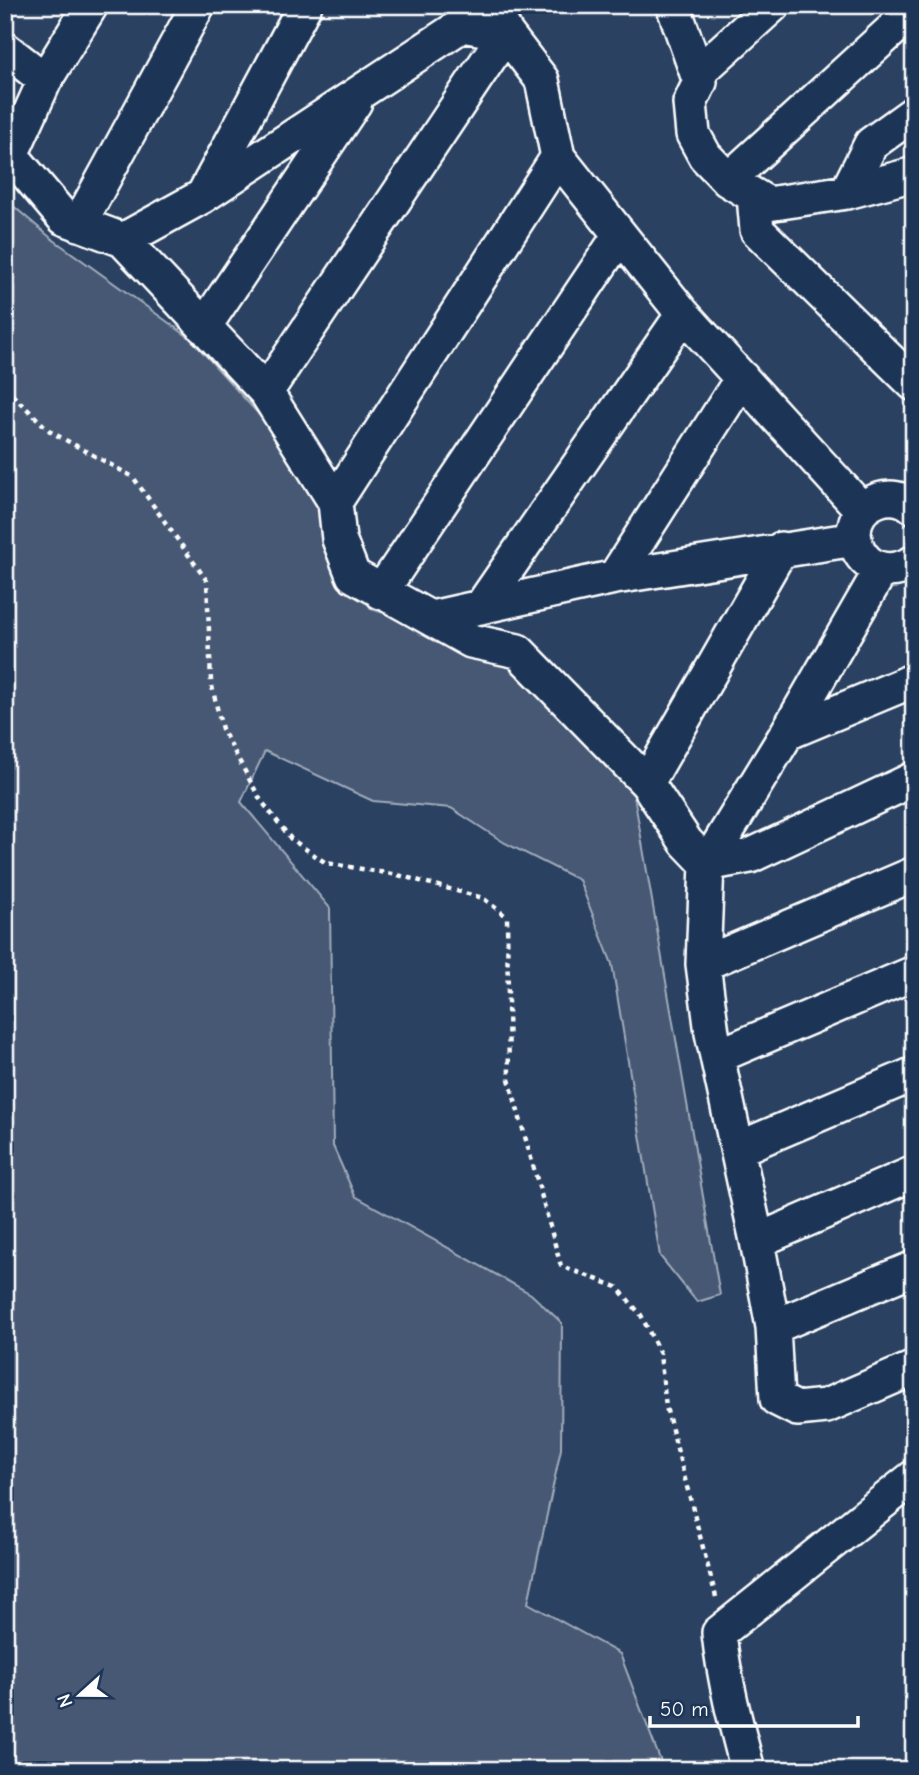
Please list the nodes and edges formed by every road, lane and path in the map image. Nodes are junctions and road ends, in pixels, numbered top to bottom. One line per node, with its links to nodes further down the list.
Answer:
1 (91, 5): 10 (street)
2 (198, 5): 18 (street)
3 (305, 5): 17 (street)
4 (673, 5): 9 (street)
5 (773, 5): 9 (street)
6 (914, 10): 15 (street)
7 (499, 19): 11 (street); 13 (street); 26 (street)
8 (5, 49): 10 (street)
9 (698, 73): 15 (street)
10 (44, 80): 18 (street)
11 (363, 90): 17 (street); 22 (street)
12 (914, 113): 16 (street)
13 (558, 157): 19 (street); 27 (street)
14 (914, 174): 16 (street)
15 (741, 188): 16 (street); 23 (street)
16 (847, 192)
17 (203, 196): 20 (street)
18 (79, 224): 20 (street)
19 (620, 235): 21 (street); 33 (street)
20 (123, 240): 22 (street)
21 (683, 314): 24 (street); 34 (street)
22 (204, 327): 26 (street)
23 (910, 374)
24 (742, 378): 29 (street); 32 (street)
25 (5, 388): 53 (path)
26 (266, 391): 27 (street)
27 (335, 502): 33 (street)
28 (914, 507): 29 (street)
29 (859, 525): 30 (street); 31 (street)
30 (781, 549): 32 (street); 39 (street)
31 (903, 573): 37 (street)
32 (615, 577): 34 (street)
33 (380, 592): 35 (street)
34 (481, 607): 35 (street)
35 (431, 618): 39 (street)
36 (914, 680): 37 (street)
37 (787, 733): 40 (street)
38 (914, 779): 40 (street)
39 (647, 783): 40 (street)
40 (706, 864): 42 (street)
41 (914, 874): 42 (street)
42 (703, 964): 44 (street)
43 (914, 973): 44 (street)
44 (718, 1056): 46 (street)
45 (914, 1074): 46 (street)
46 (738, 1149): 48 (street)
47 (914, 1173): 48 (street)
48 (757, 1241): 50 (street)
49 (914, 1268): 50 (street)
50 (773, 1327): 51 (street)
51 (914, 1368)
52 (914, 1477): 53 (street)
53 (719, 1633): 54 (street)
54 (748, 1770)

